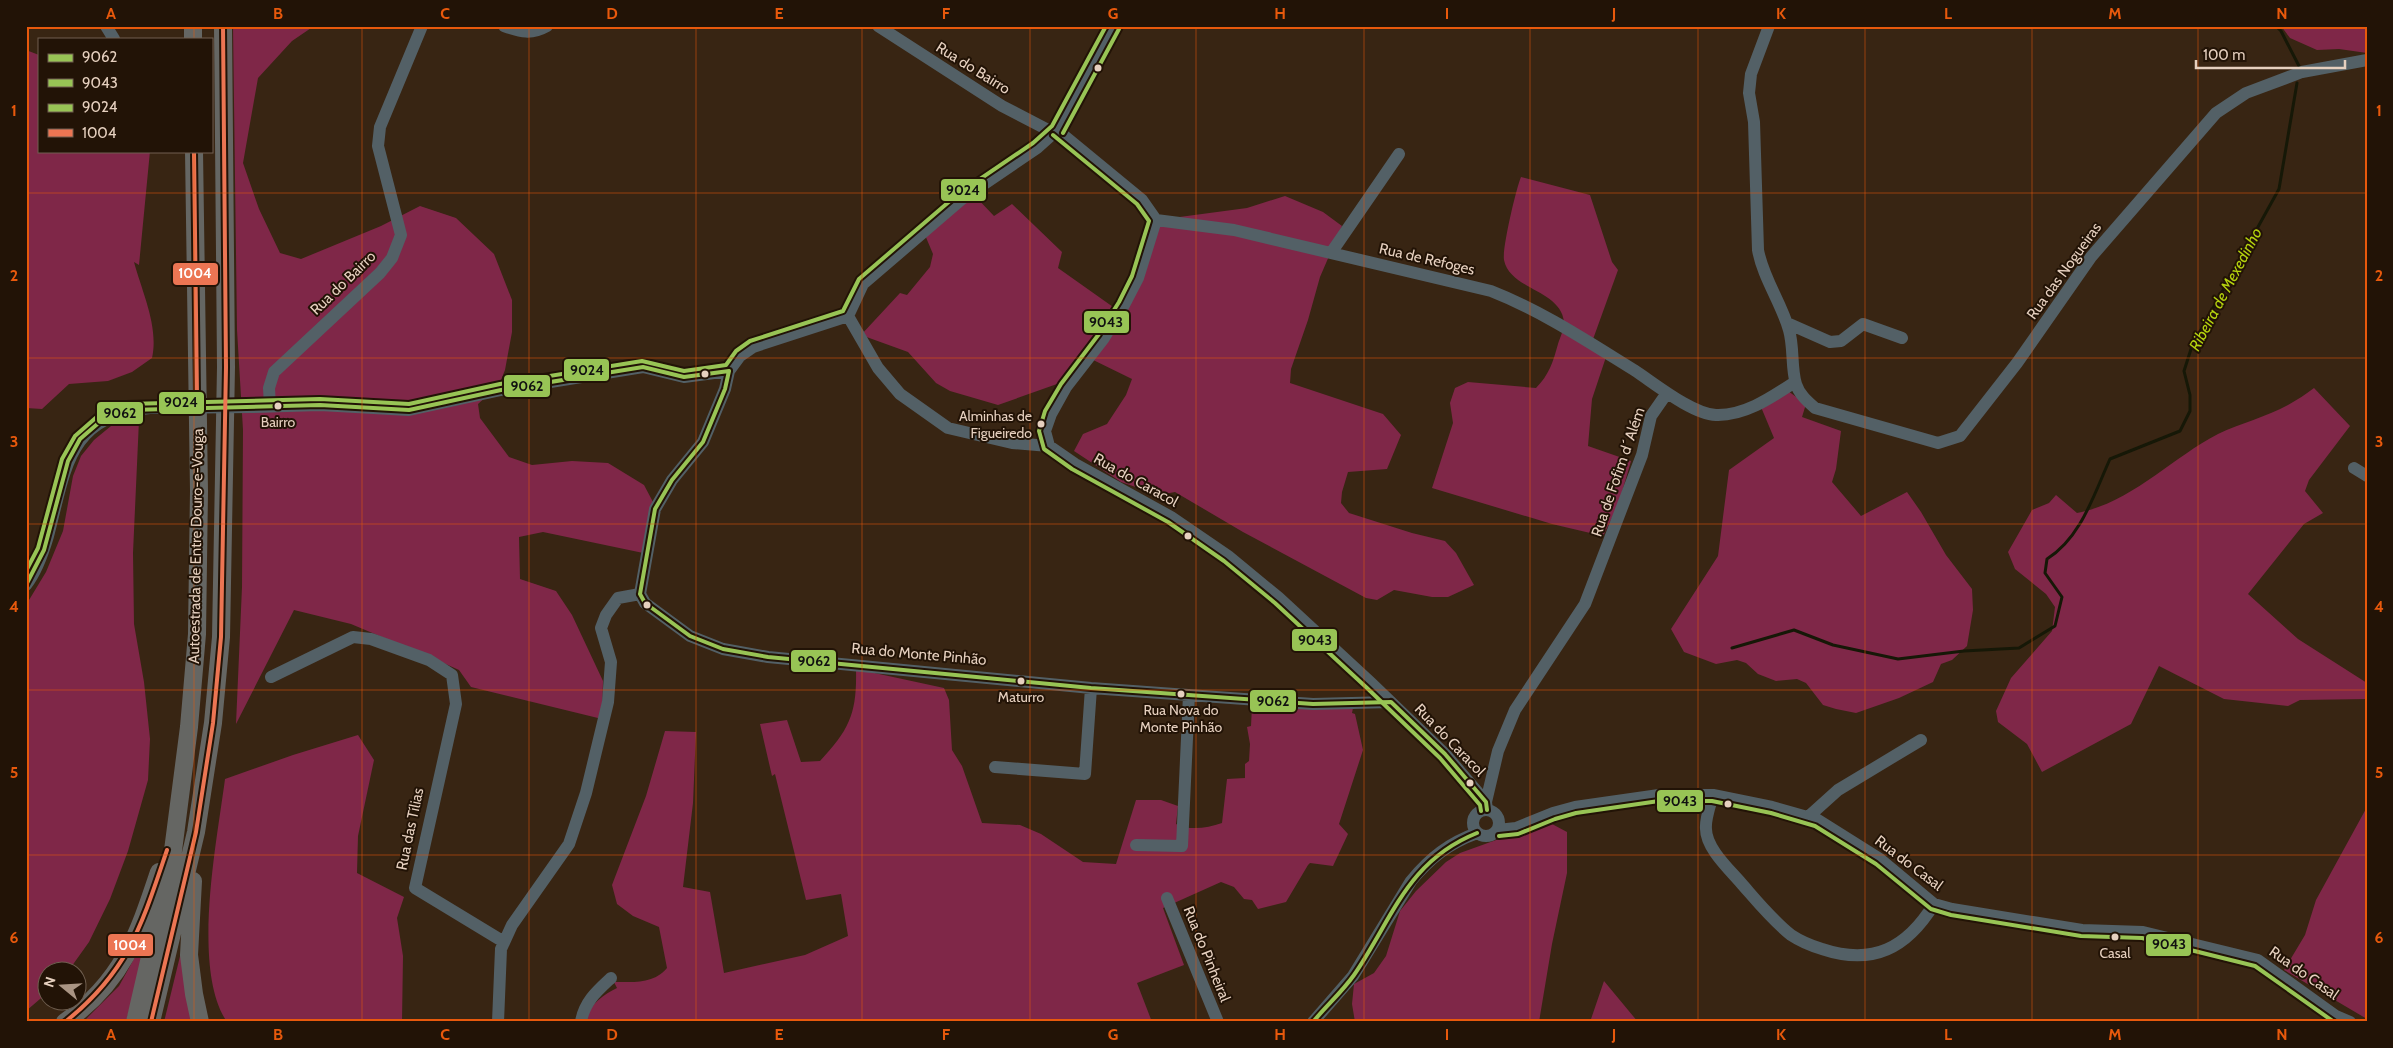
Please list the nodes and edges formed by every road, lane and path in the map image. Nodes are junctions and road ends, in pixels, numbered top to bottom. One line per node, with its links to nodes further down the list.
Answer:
1 (106, 26): 9 (street)
2 (224, 26): 39 (highway, Autoestrada de Entre Douro-e-Vouga)
3 (422, 26): 22 (street, Rua do Bairro)
4 (504, 26): 5 (street)
5 (547, 26)
6 (878, 26): 11 (street, Rua do Bairro)
7 (1113, 26): 11 (street)
8 (1769, 26): 17 (street)
9 (113, 38)
10 (2367, 60): 20 (street, Rua das Nogueiras)
11 (1056, 132): 14 (street); 16 (street)
12 (194, 152): 37 (highway, Autoestrada de Entre Douro-e-Vouga)
13 (1399, 154): 15 (street)
14 (1156, 220): 15 (street, Rua de Refoges); 23 (street)
15 (1331, 253): 21 (street, Rua de Refoges)
16 (848, 316): 19 (street); 23 (street)
17 (1786, 323): 18 (street); 20 (street)
18 (1902, 338)
19 (729, 371): 22 (street); 27 (street)
20 (1795, 382): 21 (street)
21 (1668, 393): 35 (street, Rua de Fofim d´Além)
22 (270, 406): 26 (street, bridge)
23 (1049, 446): 31 (street, Rua do Caracol)
24 (2354, 468): 25 (street)
25 (2367, 476)
26 (26, 585)
27 (640, 594): 29 (street, Rua do Monte Pinhão); 44 (street)
28 (271, 677): 44 (street, Rua das Tílias)
29 (1091, 688): 30 (street, Rua do Monte Pinhão); 33 (street)
30 (1190, 695): 31 (street, Rua do Monte Pinhão); 41 (street)
31 (1391, 702): 35 (street, Rua do Caracol)
32 (1921, 740): 36 (street)
33 (995, 767)
34 (1713, 795): 36 (street, Rua do Casal); 38 (street, Rua do Casal); 43 (street)
35 (1487, 806): 38 (street); 40 (street)
36 (1808, 817): 43 (street, Rua do Casal)
37 (177, 819): 47 (highway); 48 (highway)
38 (1498, 830): 40 (street)
39 (196, 832): 49 (highway); 50 (highway)
40 (1477, 833): 54 (street)
41 (1136, 845)
42 (1167, 898): 53 (street, Rua do Pinheiral)
43 (1934, 904): 46 (street, Rua do Casal)
44 (504, 942): 51 (street)
45 (611, 978): 52 (street)
46 (2331, 1019): 55 (street, Rua do Casal)
47 (66, 1022)
48 (135, 1022)
49 (151, 1022)
50 (200, 1022)
51 (498, 1022)
52 (581, 1022)
53 (1218, 1022)
54 (1312, 1022)
55 (2350, 1022)

